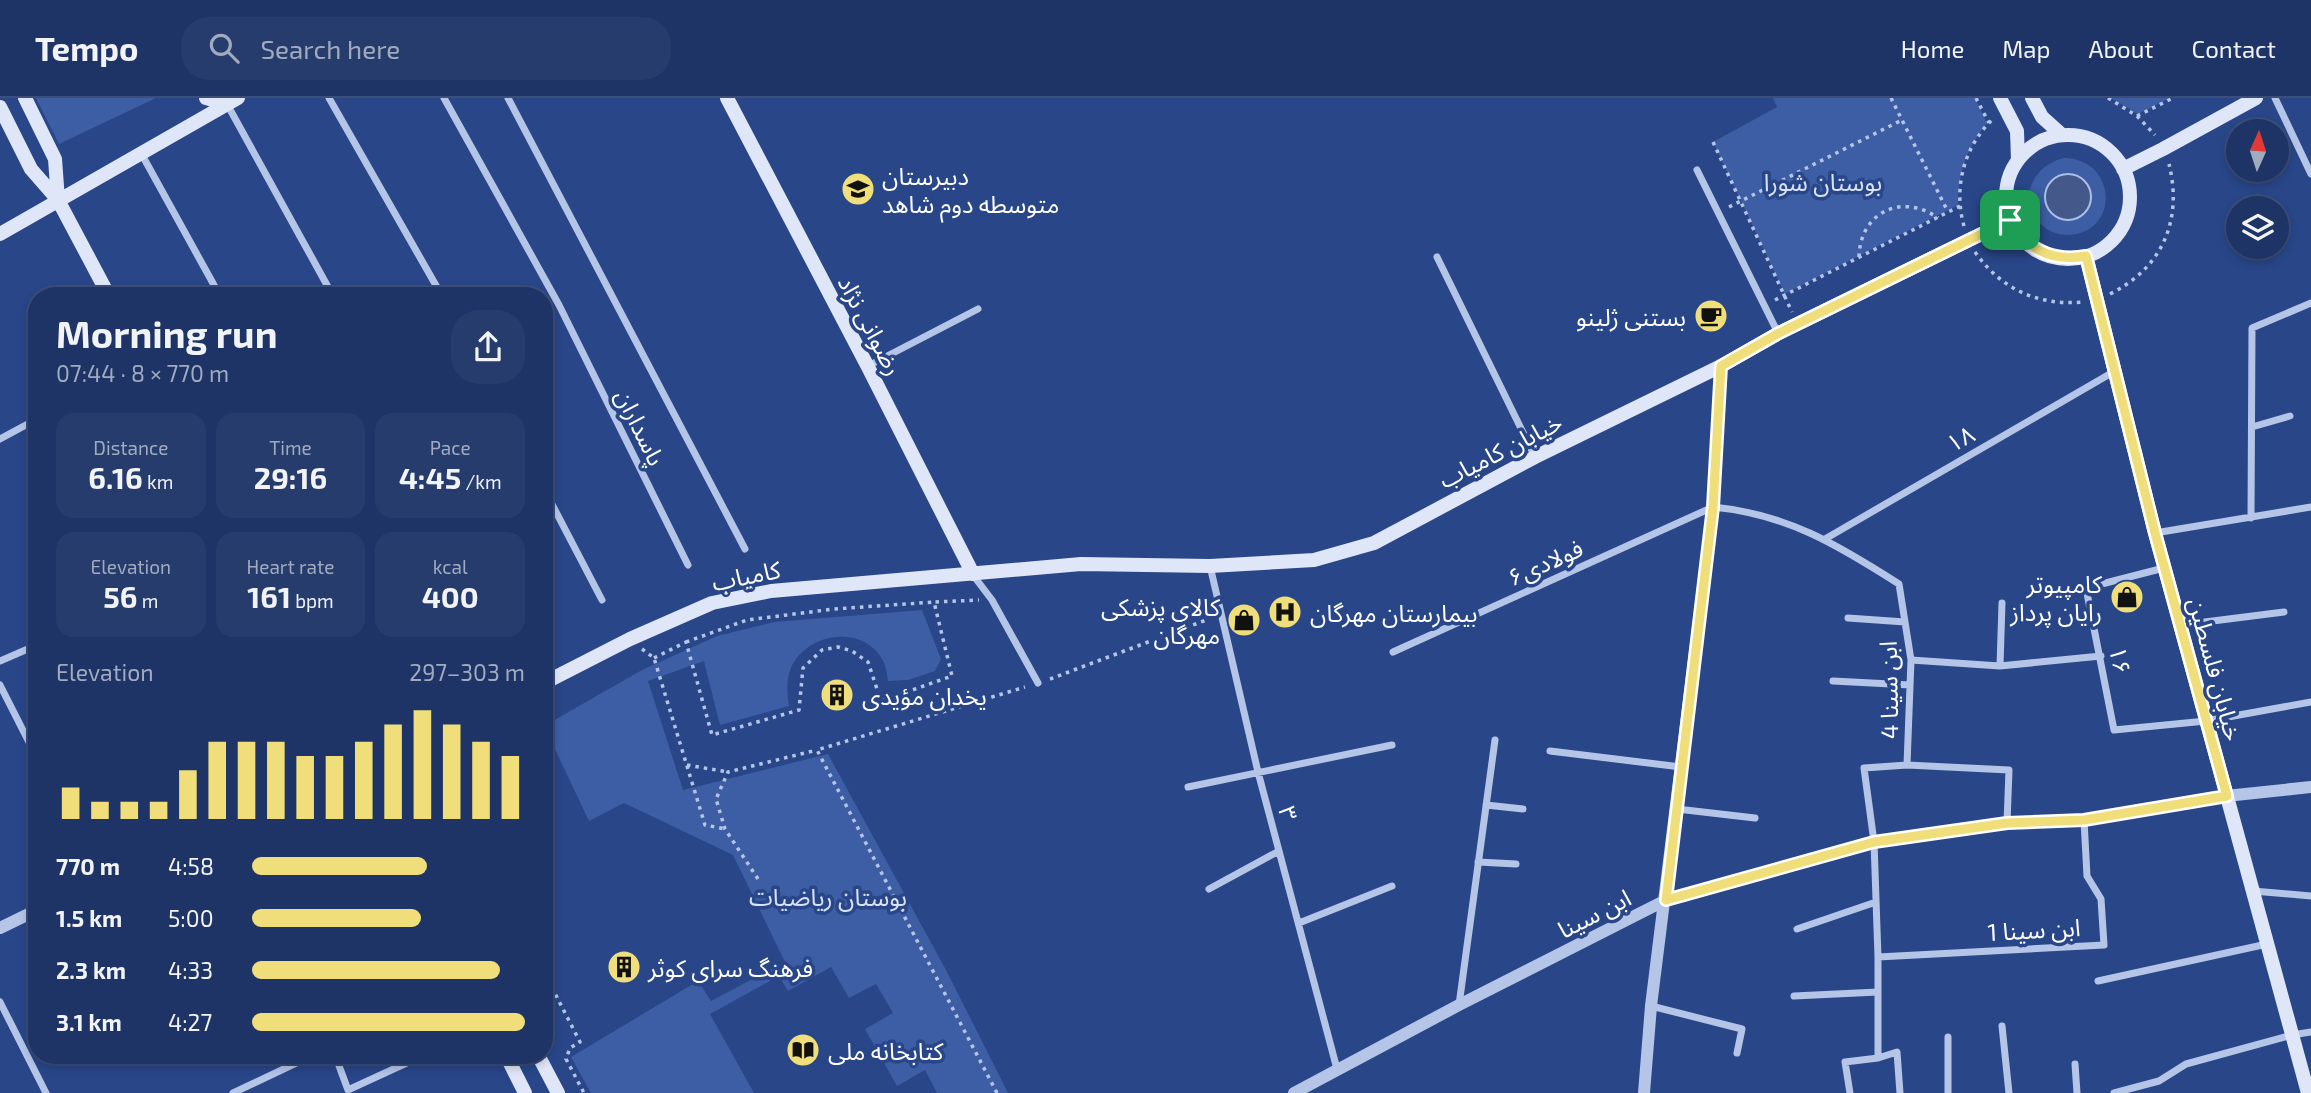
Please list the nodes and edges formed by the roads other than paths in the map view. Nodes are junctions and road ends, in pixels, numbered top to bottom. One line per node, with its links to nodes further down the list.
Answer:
1 (26, 98): 19 (main road)
2 (206, 98): 11 (main road)
3 (328, 98): 27 (street)
4 (444, 98): 28 (street, پاسداران)
5 (508, 98): 47 (street, پاسداران)
6 (727, 98): 34 (main road, رضوانی نژاد)
7 (2000, 98): 15 (main road)
8 (2032, 98): 13 (main road)
9 (2256, 98): 16 (main road)
10 (2275, 98): 18 (street)
11 (232, 101): 14 (main road); 26 (street)
12 (0, 107): 19 (main road)
13 (2062, 135): 15 (main road); 16 (main road)
14 (141, 153): 19 (main road); 25 (street)
15 (2018, 160): 20 (main road)
16 (2123, 169): 22 (main road)
17 (1697, 170): 32 (street)
18 (2311, 174)
19 (58, 201): 21 (main road); 24 (main road)
20 (2010, 220): 22 (main road); 32 (main road, خیابان کامیاب)
21 (0, 234)
22 (2086, 256): 35 (main road, خیابان فلسطین)
23 (1437, 257): 40 (street)
24 (104, 287)
25 (215, 287)
26 (328, 287)
27 (437, 287)
28 (549, 287)
29 (553, 294): 48 (street, پاسداران)
30 (2311, 303): 38 (street)
31 (978, 309): 34 (street)
32 (1779, 333): 33 (main road, خیابان کامیاب)
33 (1721, 366): 40 (main road, خیابان کامیاب); 42 (street)
34 (868, 367): 51 (main road, رضوانی نژاد)
35 (2115, 371): 45 (main road, خیابان فلسطین); 46 (street, ۱۸)
36 (2290, 416): 38 (street)
37 (28, 424): 39 (street)
38 (2252, 427): 44 (street)
39 (0, 439)
40 (1535, 457): 49 (main road, خیابان کامیاب)
41 (553, 506): 52 (street)
42 (1713, 507): 46 (street, ابن سینا 4); 59 (street, فولادی۶); 76 (street)
43 (2311, 507): 44 (street)
44 (2251, 518): 45 (street)
45 (2155, 533): 50 (main road, خیابان فلسطین)
46 (1825, 539): 56 (street, ابن سینا 4)
47 (745, 549)
48 (688, 565)
49 (1210, 566): 51 (main road, خیابان کامیاب); 77 (street, ۳)
50 (2164, 568): 57 (main road, خیابان فلسطین); 60 (street, ۱۶)
51 (973, 574): 64 (main road, کامیاب); 66 (street)
52 (602, 600)
53 (2002, 603): 63 (street)
54 (2284, 612): 57 (street)
55 (1848, 618): 56 (street)
56 (1905, 622): 61 (street, ابن سینا 4)
57 (2180, 625): 70 (main road, خیابان فلسطین)
58 (28, 649): 62 (street)
59 (1393, 652)
60 (2101, 656): 63 (street); 70 (street, ۱۶)
61 (1911, 660): 63 (street); 68 (street, ابن سینا 4)
62 (0, 661)
63 (2000, 666)
64 (553, 678)
65 (1833, 681): 68 (street)
66 (1038, 683)
67 (0, 685): 71 (street)
68 (1910, 685): 75 (street, ابن سینا 4)
69 (2311, 702): 70 (street)
70 (2206, 721): 80 (main road, خیابان فلسطین)
71 (28, 740)
72 (1495, 740): 81 (street)
73 (1392, 745): 77 (street)
74 (1549, 751): 76 (street)
75 (1908, 765): 86 (street); 87 (street, ابن سینا 4)
76 (1681, 767): 83 (street)
77 (1258, 772): 78 (street); 88 (street, ۳)
78 (1188, 787)
79 (2311, 787): 80 (street, ابن سینا)
80 (2227, 796): 85 (street, ابن سینا); 93 (main road, خیابان فلسطین)
81 (1486, 805): 82 (street); 89 (street)
82 (1523, 809)
83 (1677, 809): 84 (street); 95 (street)
84 (1755, 818)
85 (2084, 820): 86 (street, ابن سینا); 102 (street, ابن سینا 1)
86 (2007, 823): 87 (street, ابن سینا)
87 (1874, 842): 95 (street, ابن سینا); 96 (street)
88 (1279, 851): 92 (street); 98 (street, ۳)
89 (1478, 862): 90 (street); 107 (street)
90 (1516, 864)
91 (1392, 886): 98 (street)
92 (1209, 889)
93 (2253, 891): 94 (street); 101 (main road, خیابان فلسطین)
94 (2311, 896)
95 (1666, 900): 107 (street, ابن سینا); 108 (street)
96 (1876, 902): 100 (street); 102 (street)
97 (28, 914): 99 (street)
98 (1298, 923): 123 (street, ۳)
99 (0, 928)
100 (1797, 929)
101 (2267, 944): 103 (street); 111 (main road, خیابان فلسطین)
102 (1878, 957): 104 (street)
103 (2098, 981)
104 (1878, 992): 105 (street); 115 (street)
105 (1794, 996)
106 (0, 1002): 114 (street)
107 (1459, 1005): 123 (street, ابن سینا)
108 (1651, 1006): 113 (street); 130 (street)
109 (2002, 1026): 134 (street)
110 (2311, 1032): 111 (street)
111 (2292, 1035): 124 (street); 137 (main road, خیابان فلسطین)
112 (1948, 1037): 133 (street)
113 (1737, 1053)
114 (28, 1057)
115 (1878, 1058): 131 (street); 132 (street)
116 (31, 1064): 125 (street)
117 (294, 1064): 126 (street)
118 (338, 1064): 119 (street)
119 (404, 1064)
120 (510, 1064): 127 (main road)
121 (543, 1064): 128 (main road)
122 (2075, 1064): 135 (street)
123 (1337, 1069): 129 (street, ابن سینا)
124 (2128, 1091): 136 (street)
125 (46, 1093)
126 (233, 1093)
127 (525, 1093)
128 (558, 1093)
129 (1294, 1093)
130 (1644, 1093)
131 (1850, 1093)
132 (1900, 1093)
133 (1948, 1093)
134 (2009, 1093)
135 (2077, 1093)
136 (2114, 1093)
137 (2308, 1093)

